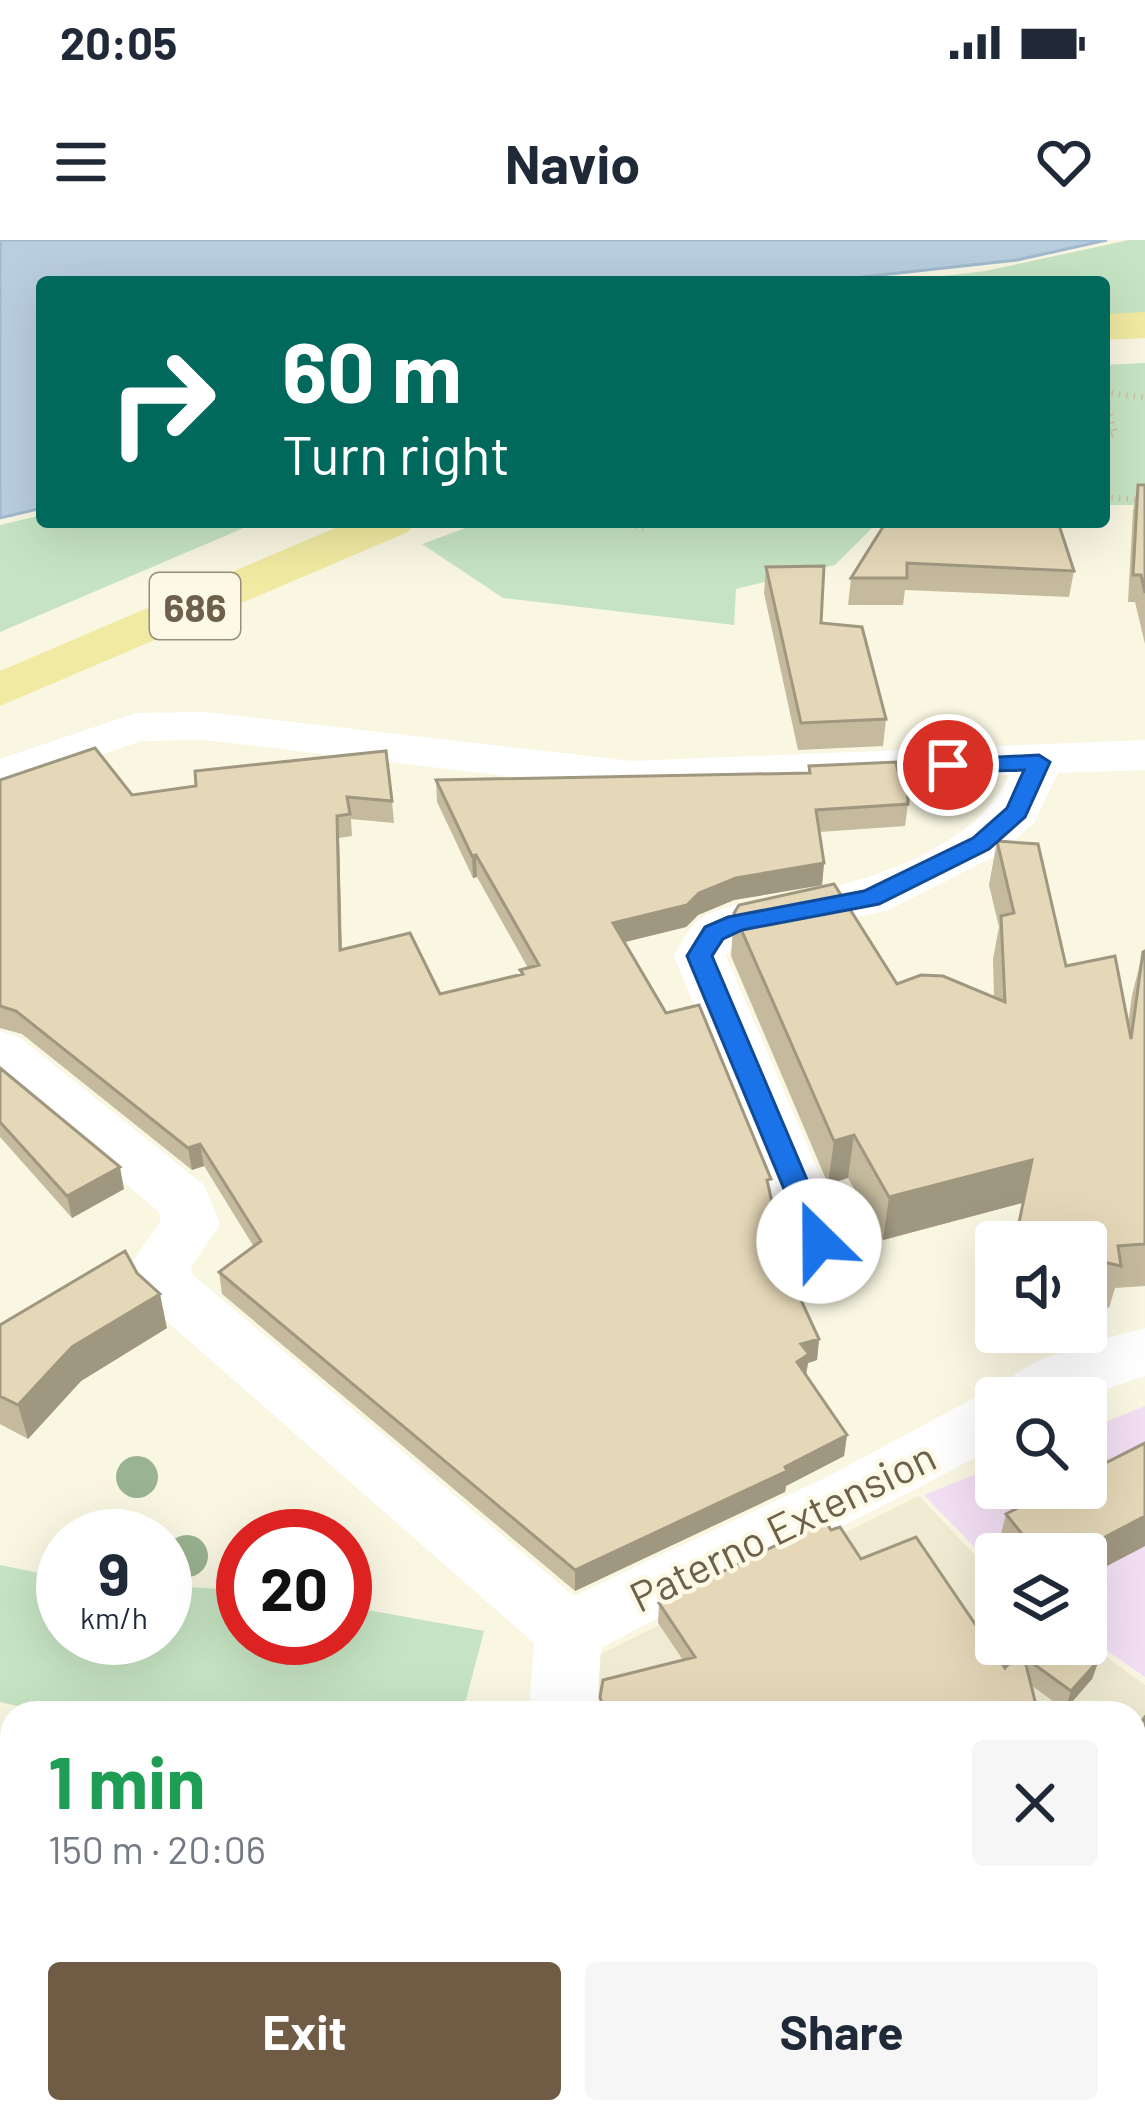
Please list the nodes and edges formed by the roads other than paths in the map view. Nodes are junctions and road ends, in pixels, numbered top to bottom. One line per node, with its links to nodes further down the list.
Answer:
1 (1145, 325): 2 (main road)
2 (1110, 327)
3 (1145, 351): 4 (main road)
4 (1110, 353)
5 (294, 528): 7 (main road, 686)
6 (377, 528): 8 (main road, 686)
7 (0, 652)
8 (0, 691)
9 (1142, 751): 10 (street)
10 (1039, 762): 11 (street); 13 (street)
11 (0, 776)
12 (0, 1050): 17 (street)
13 (819, 1241)
14 (1145, 1352): 15 (street)
15 (1065, 1377)
16 (975, 1428): 17 (street, Paterno Extension)
17 (568, 1633): 18 (street)
18 (564, 1701)

